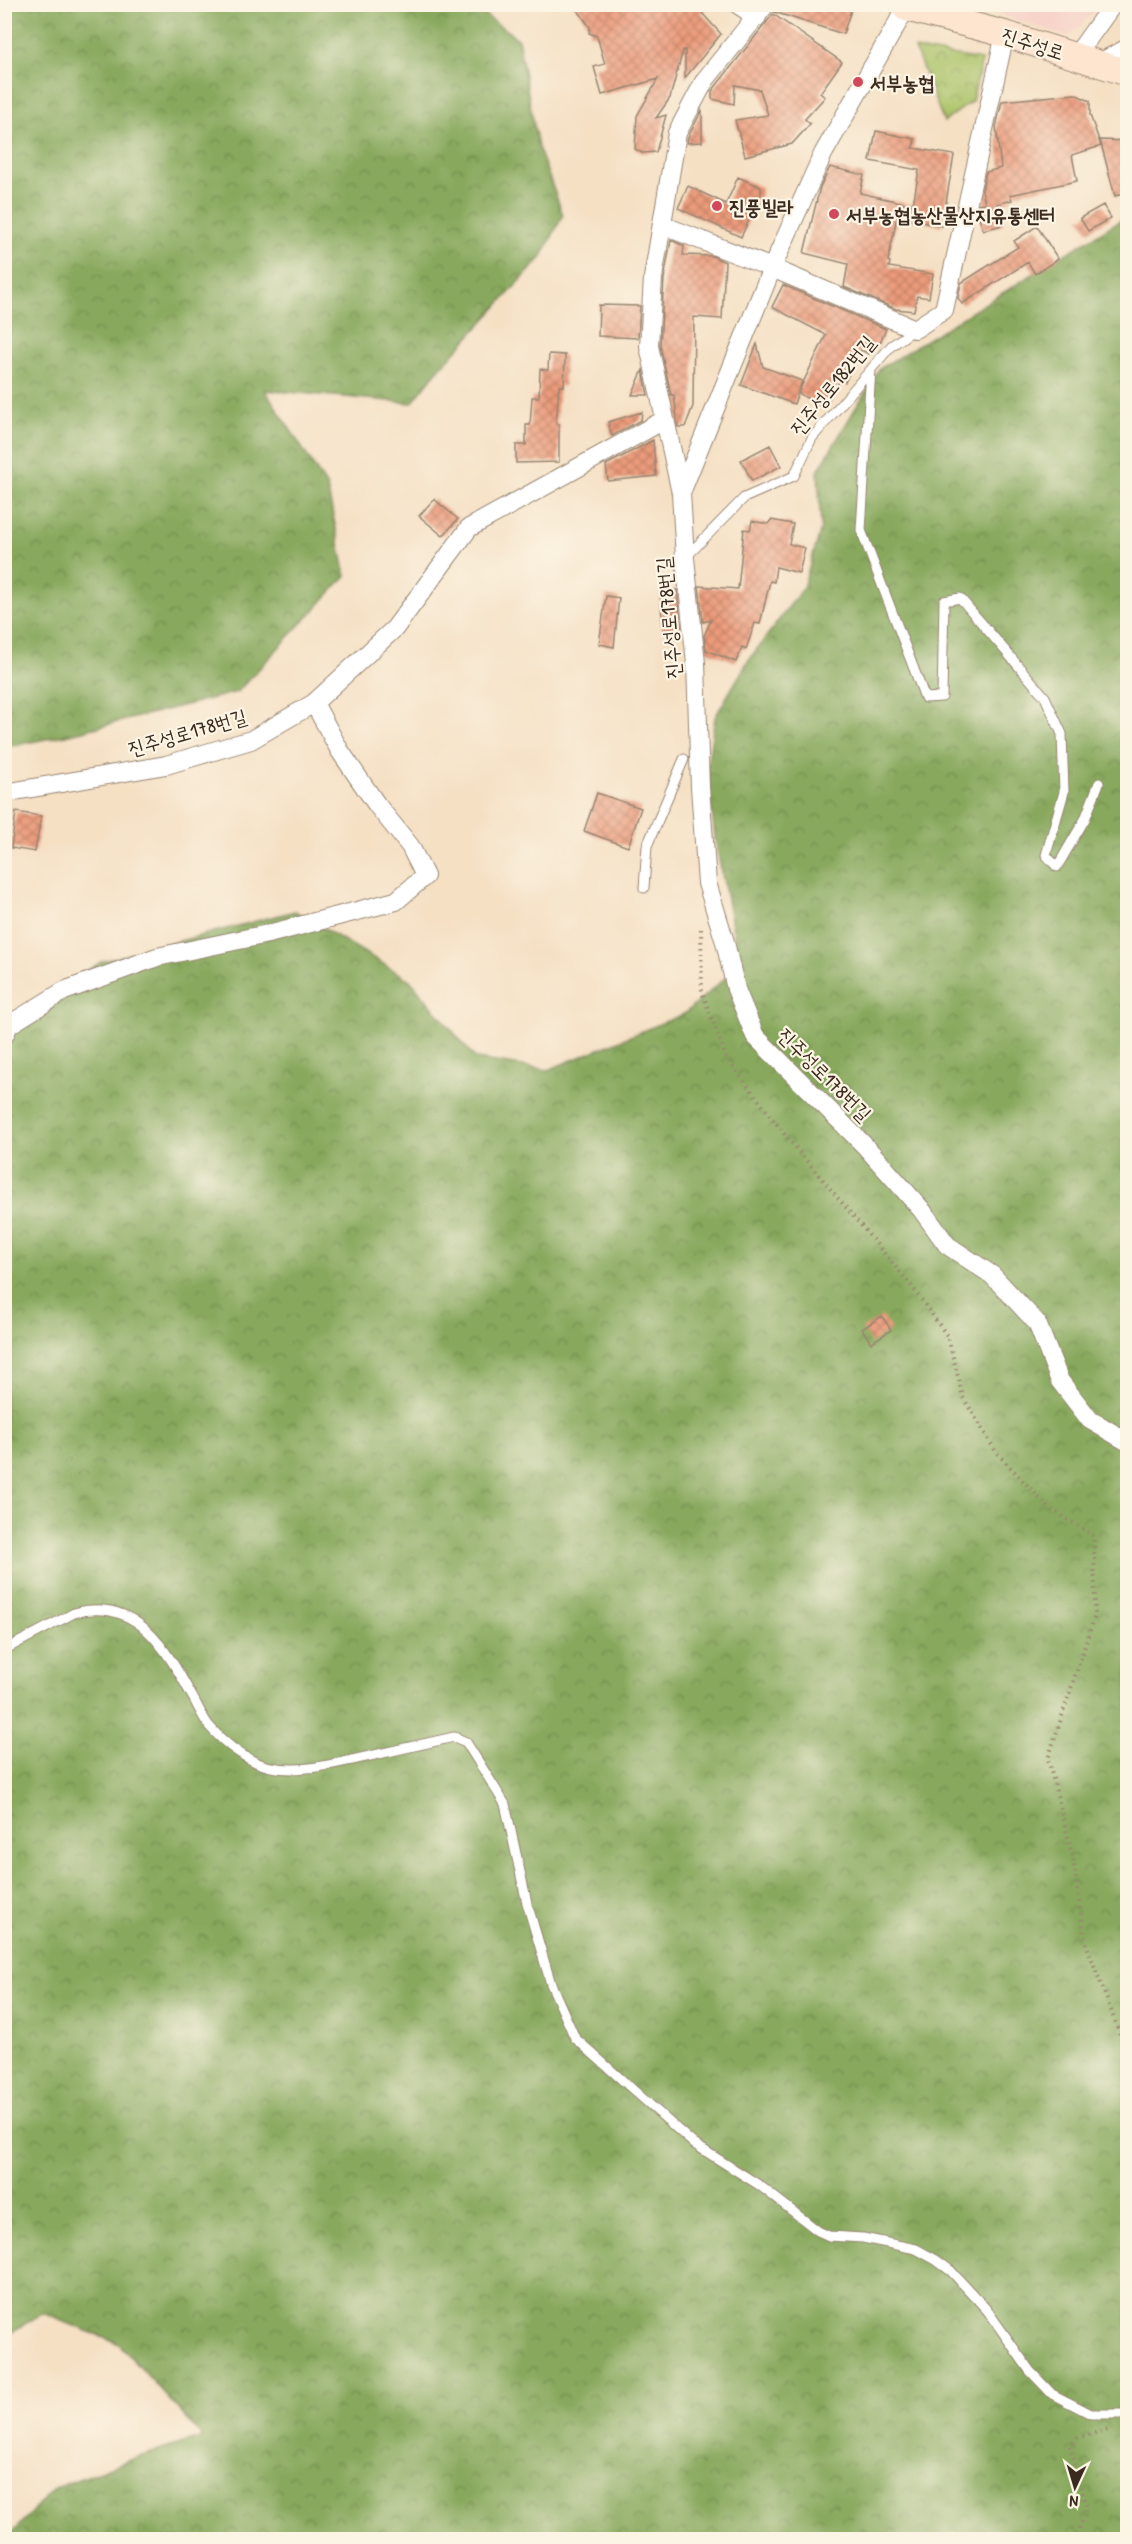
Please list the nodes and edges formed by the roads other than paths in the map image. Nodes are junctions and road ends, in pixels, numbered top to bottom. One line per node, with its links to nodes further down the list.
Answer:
1 (737, 4): 4 (street)
2 (1113, 4): 7 (street)
3 (906, 6): 5 (main road, 진주성로); 10 (street, 진주성로178번길)
4 (761, 11): 9 (street, 진주성로178번길)
5 (1005, 34): 7 (main road, 진주성로); 11 (street, 진주성로182번길)
6 (1128, 48): 7 (street)
7 (1086, 60): 8 (main road, 진주성로)
8 (1128, 73)
9 (662, 225): 10 (street); 13 (street, 진주성로178번길)
10 (772, 268): 11 (street); 14 (street, 진주성로178번길)
11 (915, 329): 12 (lane, 진주성로182번길)
12 (871, 369): 15 (lane, 진주성로182번길); 18 (lane)
13 (664, 420): 14 (street, 진주성로178번길); 16 (street, 진주성로178번길)
14 (681, 493): 15 (street, 진주성로178번길)
15 (685, 558): 22 (street, 진주성로178번길)
16 (314, 703): 19 (street, 진주성로178번길); 21 (street)
17 (684, 759): 20 (lane)
18 (1099, 783)
19 (4, 793)
20 (644, 888)
21 (4, 1036)
22 (1128, 1442)
23 (4, 1650): 24 (lane)
24 (1128, 2414)

